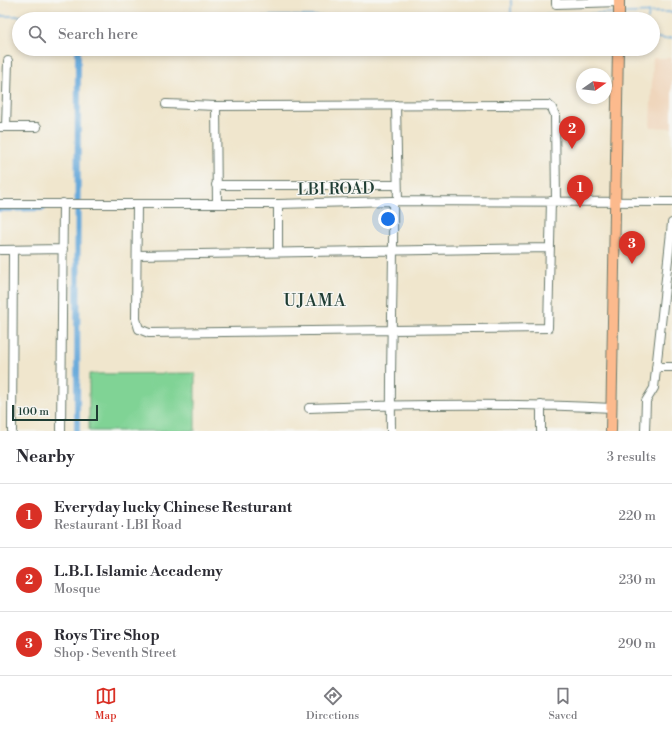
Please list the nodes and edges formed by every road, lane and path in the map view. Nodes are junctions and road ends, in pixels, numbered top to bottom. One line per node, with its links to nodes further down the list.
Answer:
1 (556, 0): 2 (street)
2 (619, 2)
3 (618, 56): 12 (main road)
4 (8, 61): 8 (street)
5 (166, 104): 7 (street)
6 (396, 105): 7 (street); 11 (street); 14 (street)
7 (216, 106): 10 (street)
8 (3, 127): 9 (street)
9 (37, 127)
10 (216, 185): 11 (street); 17 (street)
11 (397, 185): 13 (street)
12 (616, 195): 14 (street, LBI ROAD); 15 (street, LBI ROAD); 36 (main road)
13 (395, 201): 14 (street, LBI ROAD); 20 (street, LBI ROAD); 26 (street)
14 (554, 201): 22 (street)
15 (672, 202)
16 (63, 203): 18 (street, LBI ROAD); 19 (street, LBI ROAD); 23 (street)
17 (217, 203): 19 (street, LBI ROAD); 20 (street, LBI ROAD)
18 (0, 204)
19 (137, 204): 28 (street)
20 (278, 204): 27 (street)
21 (672, 223): 29 (street)
22 (550, 248): 26 (street); 30 (street)
23 (63, 249): 25 (street); 38 (street)
24 (0, 250): 25 (street)
25 (14, 250): 37 (street)
26 (394, 250): 27 (street); 30 (street)
27 (278, 251): 28 (street)
28 (137, 254): 30 (street)
29 (668, 283): 31 (street)
30 (391, 329): 33 (street)
31 (656, 366): 32 (street); 42 (street)
32 (672, 367)
33 (390, 405): 34 (street); 35 (street); 39 (street)
34 (541, 405): 36 (street); 40 (street)
35 (309, 408)
36 (612, 408): 41 (main road)
37 (12, 431)
38 (61, 431)
39 (391, 431)
40 (540, 431)
41 (612, 431)
42 (645, 431)

